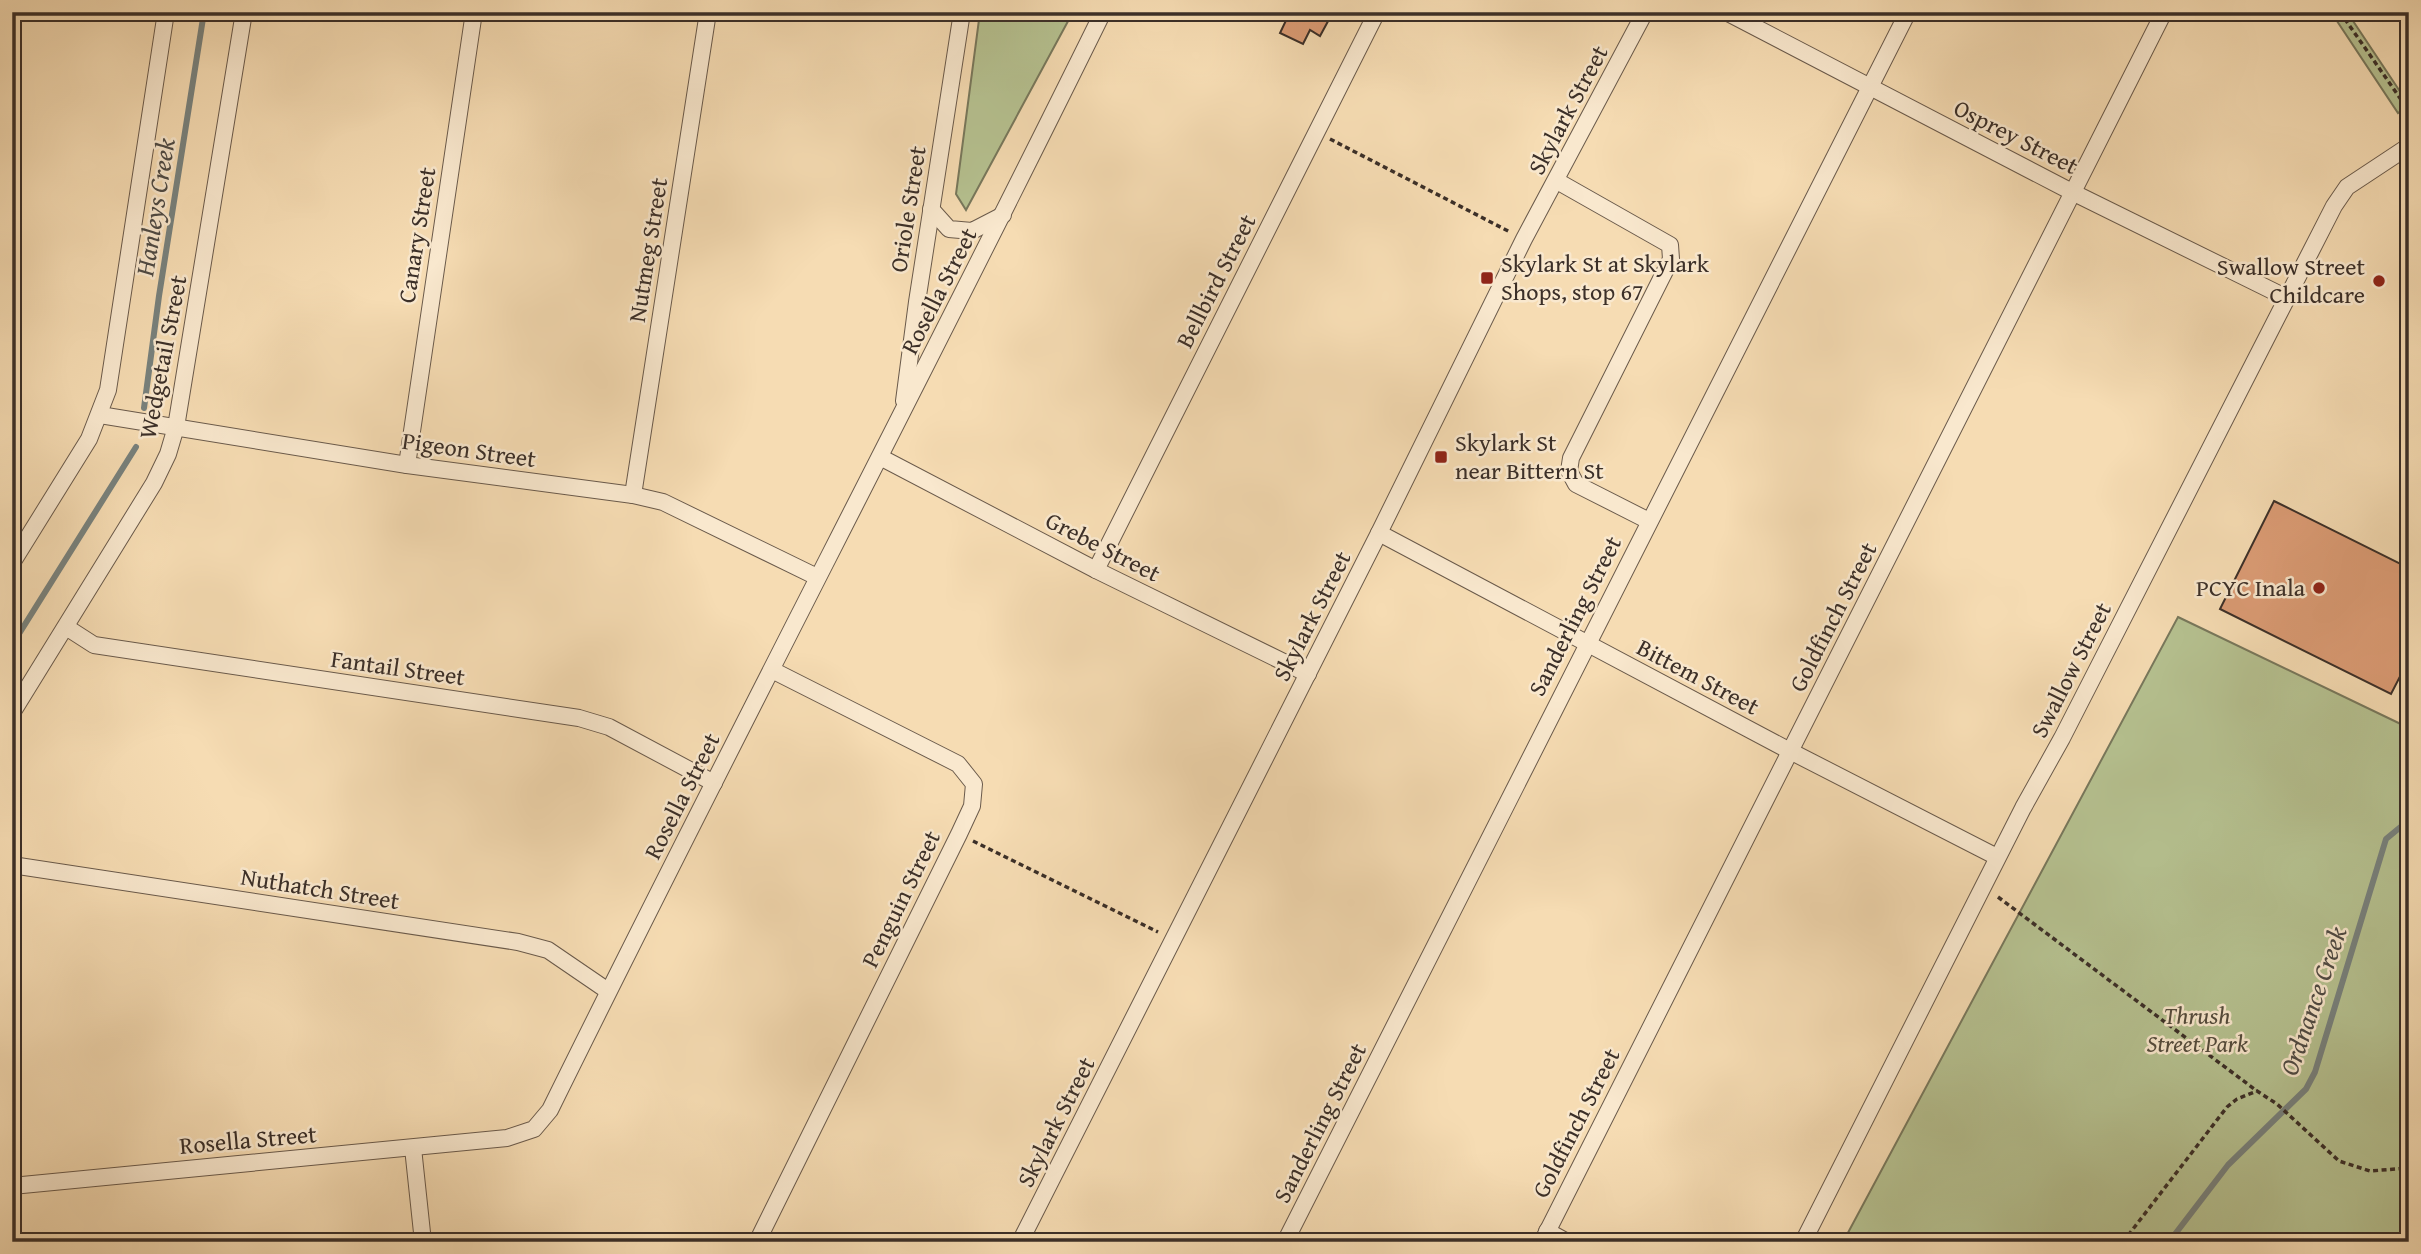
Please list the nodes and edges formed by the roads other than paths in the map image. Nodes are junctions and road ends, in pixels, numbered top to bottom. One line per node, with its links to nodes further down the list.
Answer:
1 (166, 12): 20 (street, Wedgetail Street)
2 (244, 12): 21 (street, Wedgetail Street)
3 (474, 12): 23 (street, Canary Street)
4 (708, 12): 24 (street, Nutmeg Street)
5 (962, 12): 16 (street, Oriole Street)
6 (1103, 12): 17 (street, Rosella Street)
7 (1377, 12): 28 (street, Bellbird Street)
8 (1645, 12): 14 (street, Skylark Street)
9 (1726, 12): 12 (street, Osprey Street)
10 (1908, 12): 12 (street, Sanderling Street)
11 (2164, 12): 15 (street, Goldfinch Street)
12 (1869, 86): 15 (street, Osprey Street); 25 (street, Sanderling Street)
13 (2409, 146): 18 (street, Swallow Street)
14 (1557, 181): 25 (street); 26 (street, Skylark Street)
15 (2073, 192): 18 (street, Osprey Street); 35 (street, Goldfinch Street)
16 (931, 209): 17 (street); 19 (street, Oriole Street)
17 (1003, 215): 19 (street, Rosella Street)
18 (2287, 298): 37 (street, Swallow Street)
19 (903, 412): 22 (street, Rosella Street)
20 (100, 415): 21 (street, Pigeon Street); 27 (street, Wedgetail Street)
21 (176, 427): 23 (street, Pigeon Street); 30 (street, Wedgetail Street)
22 (880, 457): 28 (street, Grebe Street); 29 (street, Rosella Street)
23 (407, 466): 24 (street, Pigeon Street)
24 (633, 495): 29 (street, Pigeon Street)
25 (1649, 521): 31 (street, Sanderling Street)
26 (1379, 533): 31 (street, Bittem Street); 33 (street, Skylark Street)
27 (12, 563)
28 (1096, 570): 33 (street, Grebe Street)
29 (817, 577): 32 (street, Rosella Street)
30 (66, 627): 34 (street, Wedgetail Street); 36 (street, Fantail Street)
31 (1587, 643): 35 (street, Bittem Street); 46 (street, Sanderling Street)
32 (772, 670): 36 (street, Rosella Street); 44 (street, Penguin Street)
33 (1308, 674): 45 (street, Skylark Street)
34 (12, 713)
35 (1790, 751): 37 (street, Bittem Street); 42 (street, Goldfinch Street)
36 (714, 783): 39 (street, Rosella Street)
37 (1997, 858): 48 (street, Swallow Street)
38 (12, 865): 39 (street, Nuthatch Street)
39 (608, 991): 40 (street, Rosella Street)
40 (413, 1147): 41 (street, Rosella Street); 43 (street)
41 (12, 1186)
42 (1544, 1237): 47 (street)
43 (423, 1242)
44 (757, 1242)
45 (1020, 1242)
46 (1285, 1242)
47 (1567, 1242)
48 (1803, 1242)

